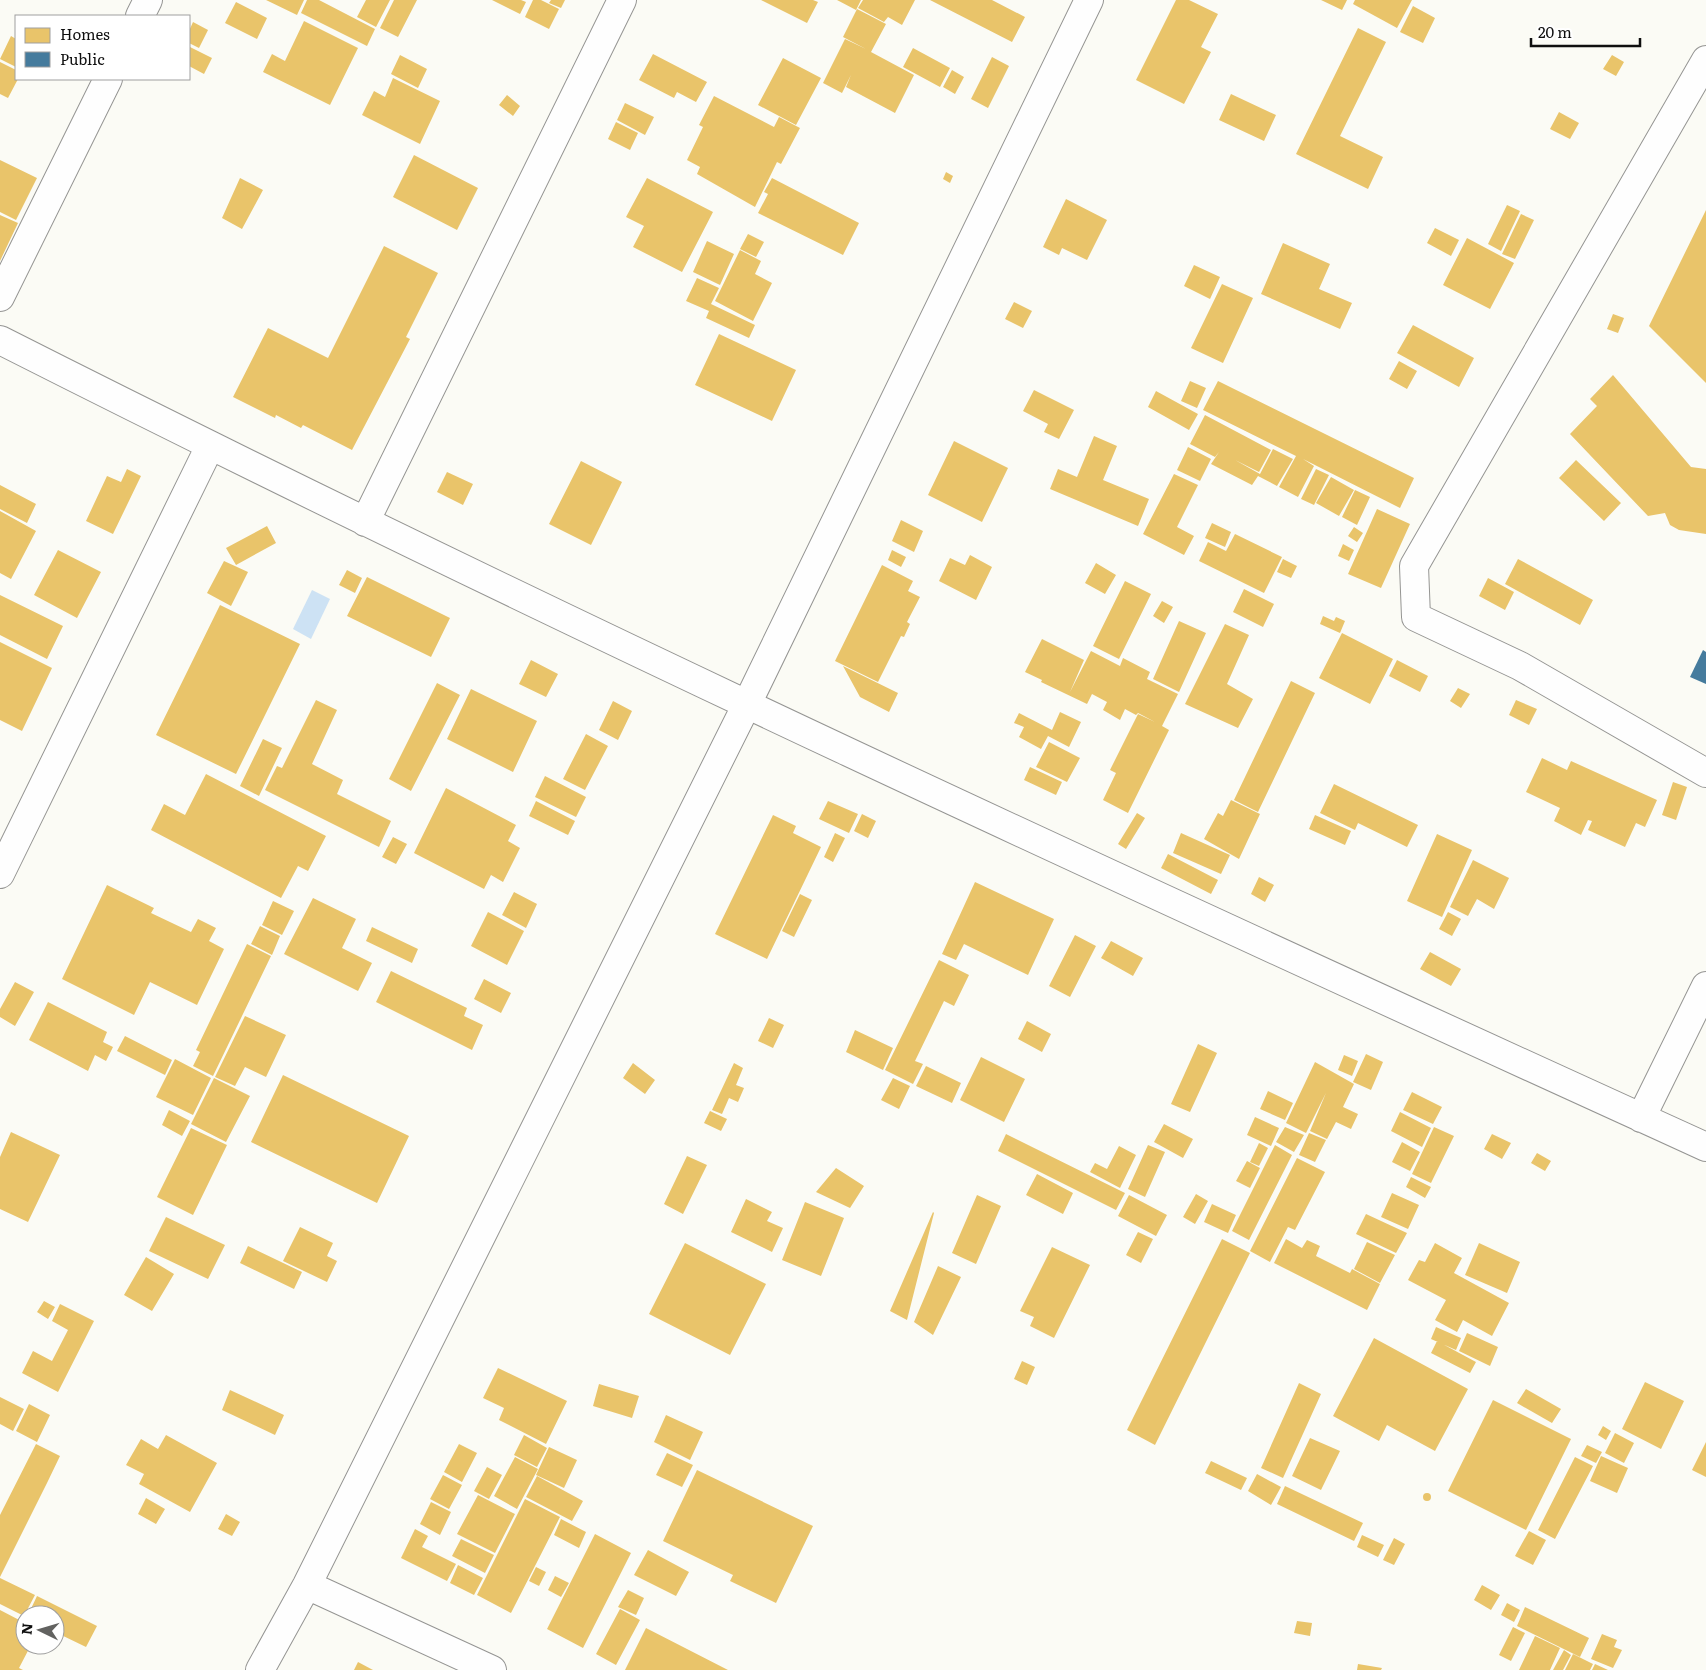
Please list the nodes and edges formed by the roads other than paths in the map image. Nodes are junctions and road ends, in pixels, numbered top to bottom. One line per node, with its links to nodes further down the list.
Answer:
1 (148, 0): 4 (street)
2 (622, 0): 10 (street)
3 (1089, 0): 11 (street)
4 (140, 15)
5 (1706, 60): 12 (street)
6 (108, 80): 7 (street)
7 (0, 297)
8 (0, 340): 9 (street)
9 (210, 446): 10 (street); 13 (street)
10 (365, 522): 11 (street)
11 (746, 706): 15 (street); 17 (street)
12 (1706, 773)
13 (0, 874)
14 (1706, 986): 15 (street)
15 (1641, 1118): 16 (street)
16 (1706, 1147)
17 (307, 1586): 18 (street); 19 (street)
18 (260, 1670)
19 (492, 1670)

